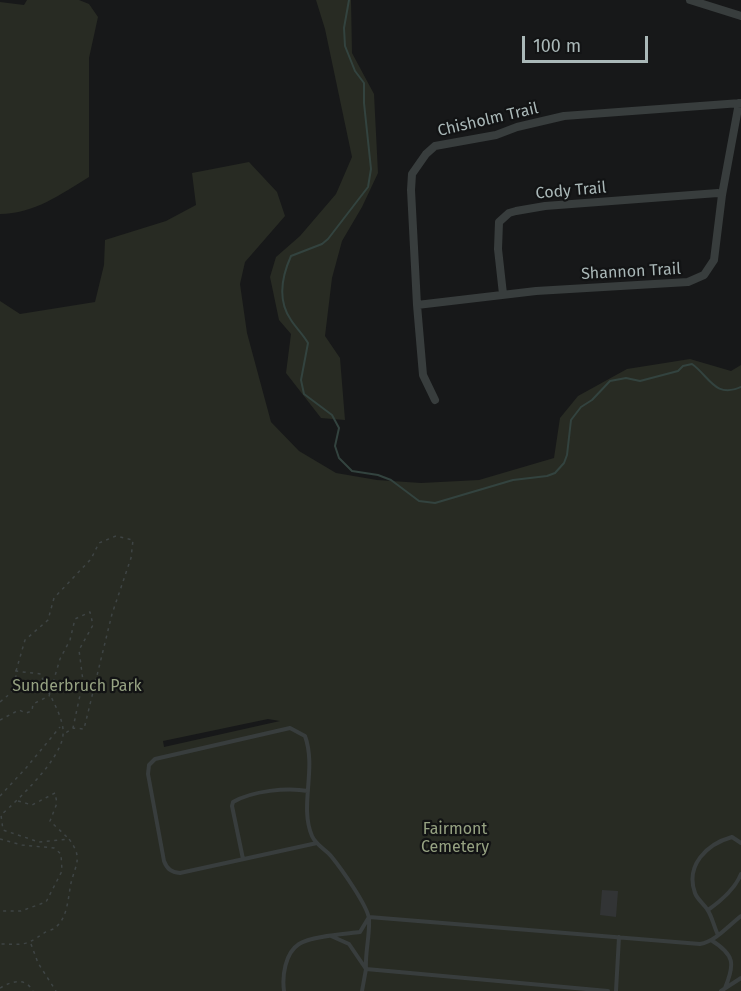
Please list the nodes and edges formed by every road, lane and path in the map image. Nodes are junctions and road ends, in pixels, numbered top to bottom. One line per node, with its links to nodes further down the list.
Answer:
1 (690, 0): 2 (street)
2 (741, 16)
3 (740, 103): 4 (street, Shannon Trail); 6 (street, Chisholm Trail)
4 (722, 195): 5 (street, Shannon Trail); 5 (street, Cody Trail)
5 (504, 294): 6 (street, Shannon Trail)
6 (417, 305): 7 (street, Chisholm Trail)
7 (435, 400)
8 (15, 671): 9 (path); 10 (path); 13 (path)
9 (50, 696): 11 (path); 12 (path); 13 (path)
10 (0, 702)
11 (0, 720)
12 (61, 725): 14 (path); 16 (path)
13 (72, 728): 14 (path)
14 (63, 734): 17 (path)
15 (308, 791): 20 (lane); 22 (lane); 22 (lane)
16 (0, 796)
17 (17, 801): 19 (path); 19 (path)
18 (0, 839): 25 (path)
19 (69, 839): 33 (path)
20 (317, 843): 22 (lane); 27 (lane)
21 (741, 843): 24 (lane)
22 (243, 858)
23 (741, 874): 24 (lane)
24 (708, 910): 29 (lane)
25 (0, 911)
26 (741, 916): 29 (lane)
27 (369, 917): 28 (lane); 30 (lane); 34 (lane)
28 (331, 935): 34 (lane); 41 (lane)
29 (718, 935): 31 (lane)
30 (619, 937): 31 (lane); 45 (lane)
31 (711, 940): 38 (lane)
32 (0, 944): 33 (path)
33 (30, 944): 40 (path)
34 (366, 969): 36 (lane); 42 (lane)
35 (741, 978): 38 (lane)
36 (540, 985): 43 (lane); 44 (lane)
37 (0, 988): 39 (path)
38 (723, 990)
39 (33, 991)
40 (56, 991)
41 (284, 991)
42 (362, 991)
43 (540, 991)
44 (608, 991)
45 (616, 991)

